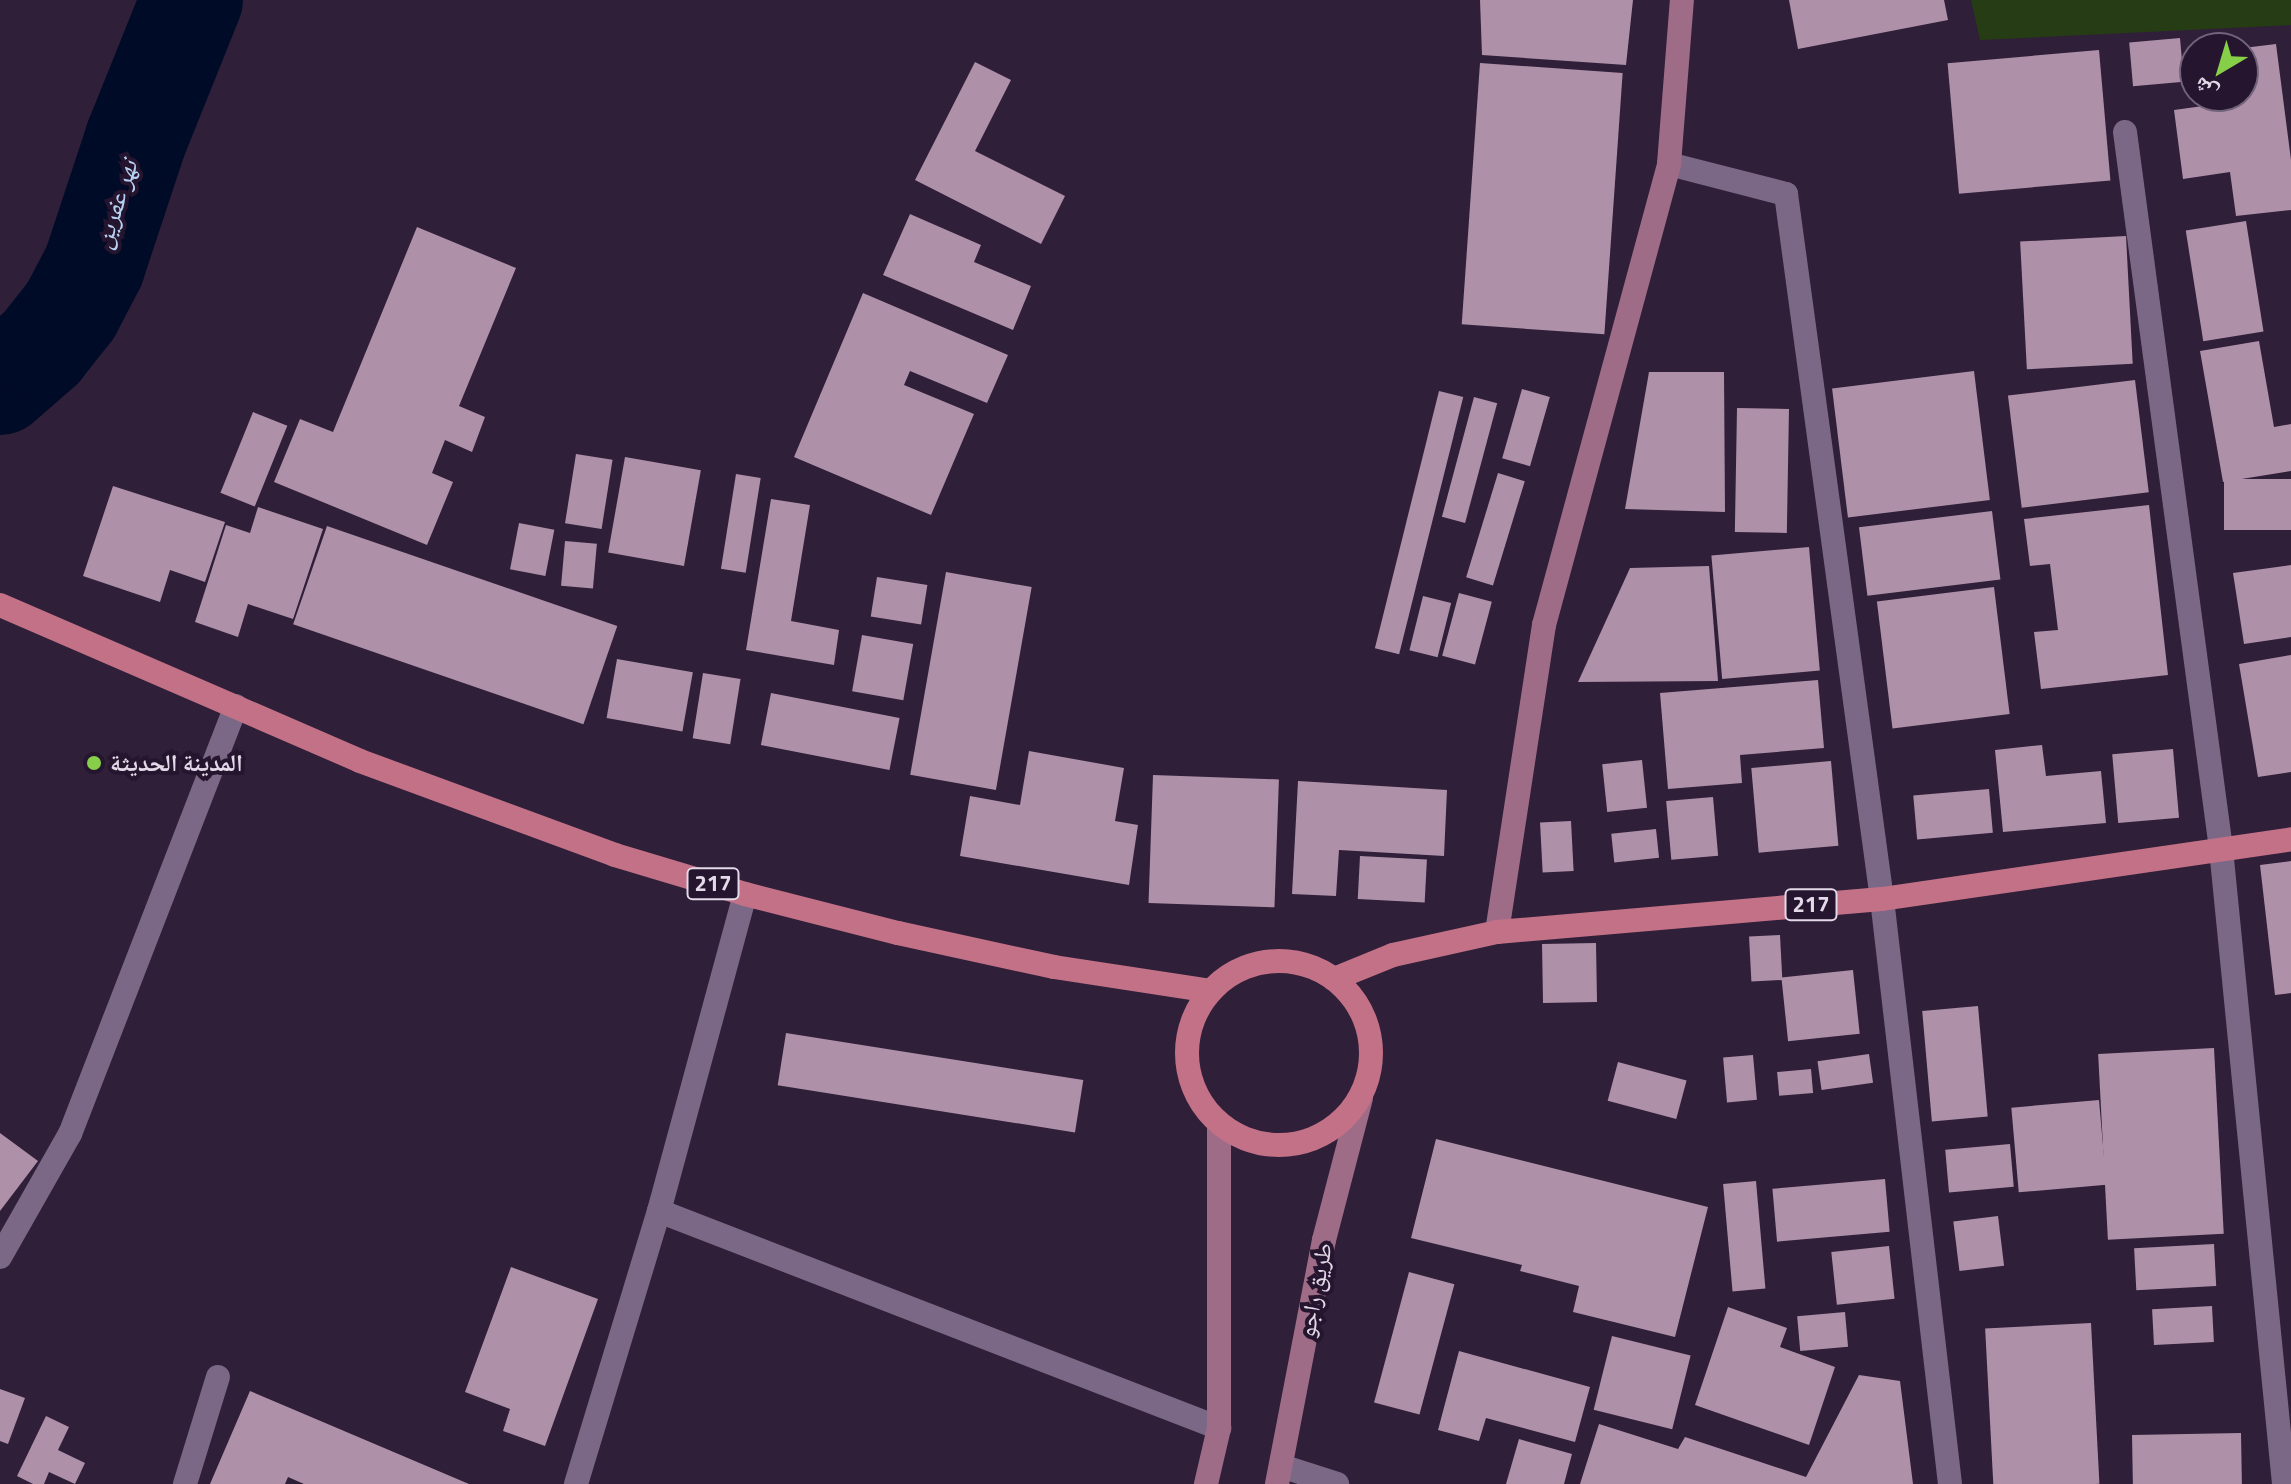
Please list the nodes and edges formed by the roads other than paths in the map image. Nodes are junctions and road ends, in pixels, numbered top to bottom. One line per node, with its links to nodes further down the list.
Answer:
1 (1682, 0): 3 (street)
2 (2125, 132): 7 (street)
3 (1669, 164): 9 (street); 10 (street)
4 (0, 605): 5 (main road, 217)
5 (236, 706): 8 (main road, 217); 16 (street)
6 (2291, 839): 7 (main road, 217)
7 (2221, 849): 9 (main road, 217); 25 (street)
8 (745, 894): 12 (main road, 217); 15 (street)
9 (1882, 899): 10 (main road, 217); 24 (street)
10 (1497, 932): 11 (main road, 217)
11 (1334, 979): 12 (main road); 13 (main road)
12 (1210, 991): 14 (main road)
13 (1361, 1098): 14 (main road); 19 (street, طريق راجو)
14 (1219, 1124): 18 (street)
15 (659, 1211): 18 (street); 21 (street)
16 (0, 1257)
17 (218, 1377): 20 (street)
18 (1219, 1428): 22 (street)
19 (1279, 1475): 23 (street)
20 (185, 1484)
21 (576, 1484)
22 (1206, 1484)
23 (1337, 1484)
24 (1950, 1484)
25 (2284, 1484)

